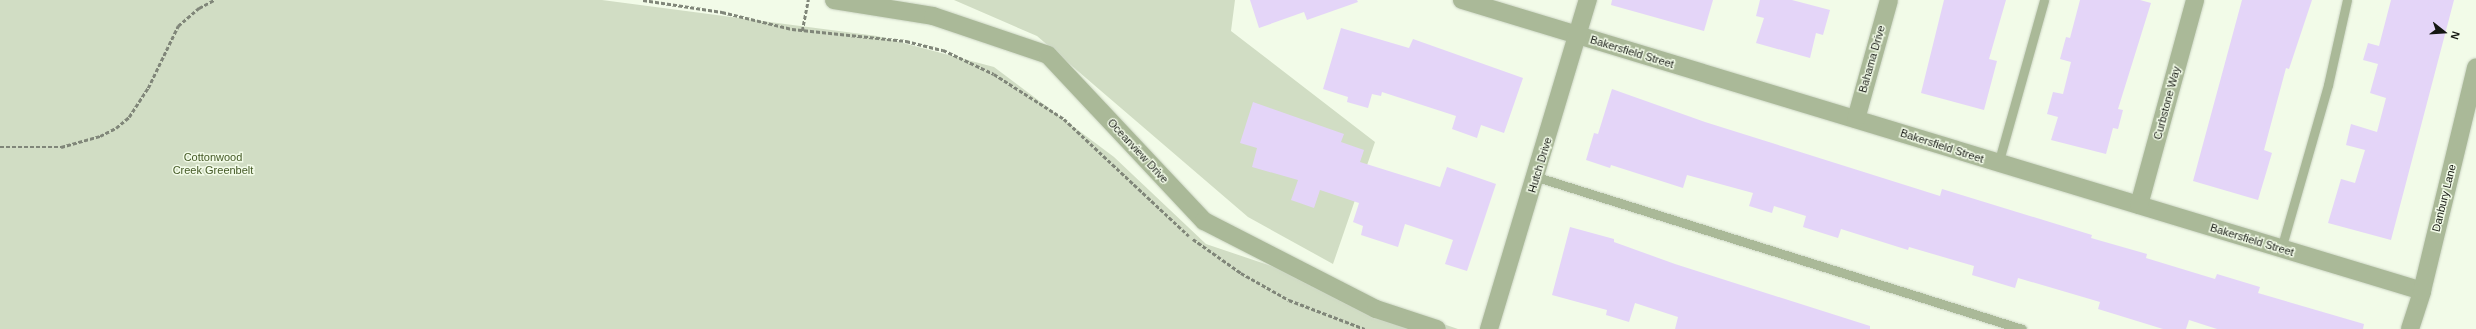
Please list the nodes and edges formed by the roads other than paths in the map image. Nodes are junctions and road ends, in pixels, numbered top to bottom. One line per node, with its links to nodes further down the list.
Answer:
1 (834, 0): 16 (street, Oceanview Drive)
2 (1462, 0): 8 (street, Bakersfield Street)
3 (1588, 0): 8 (street, Hutch Drive)
4 (1889, 0): 10 (street, Bahama Drive)
5 (2044, 0): 11 (lane)
6 (2195, 0): 13 (street, Curbstone Way)
7 (2347, 0): 14 (lane)
8 (1578, 36): 10 (street, Bakersfield Street); 12 (street, Hutch Drive)
9 (2476, 67): 15 (street, Danbury Lane)
10 (1856, 119): 11 (street, Bakersfield Street)
11 (1998, 164): 13 (street, Bakersfield Street)
12 (1537, 177): 17 (street, Hutch Drive); 18 (lane)
13 (2140, 205): 14 (street, Bakersfield Street)
14 (2281, 249): 15 (street, Bakersfield Street)
15 (2422, 291): 19 (street, Danbury Lane)
16 (1437, 329)
17 (1489, 329)
18 (2022, 329)
19 (2410, 329)

